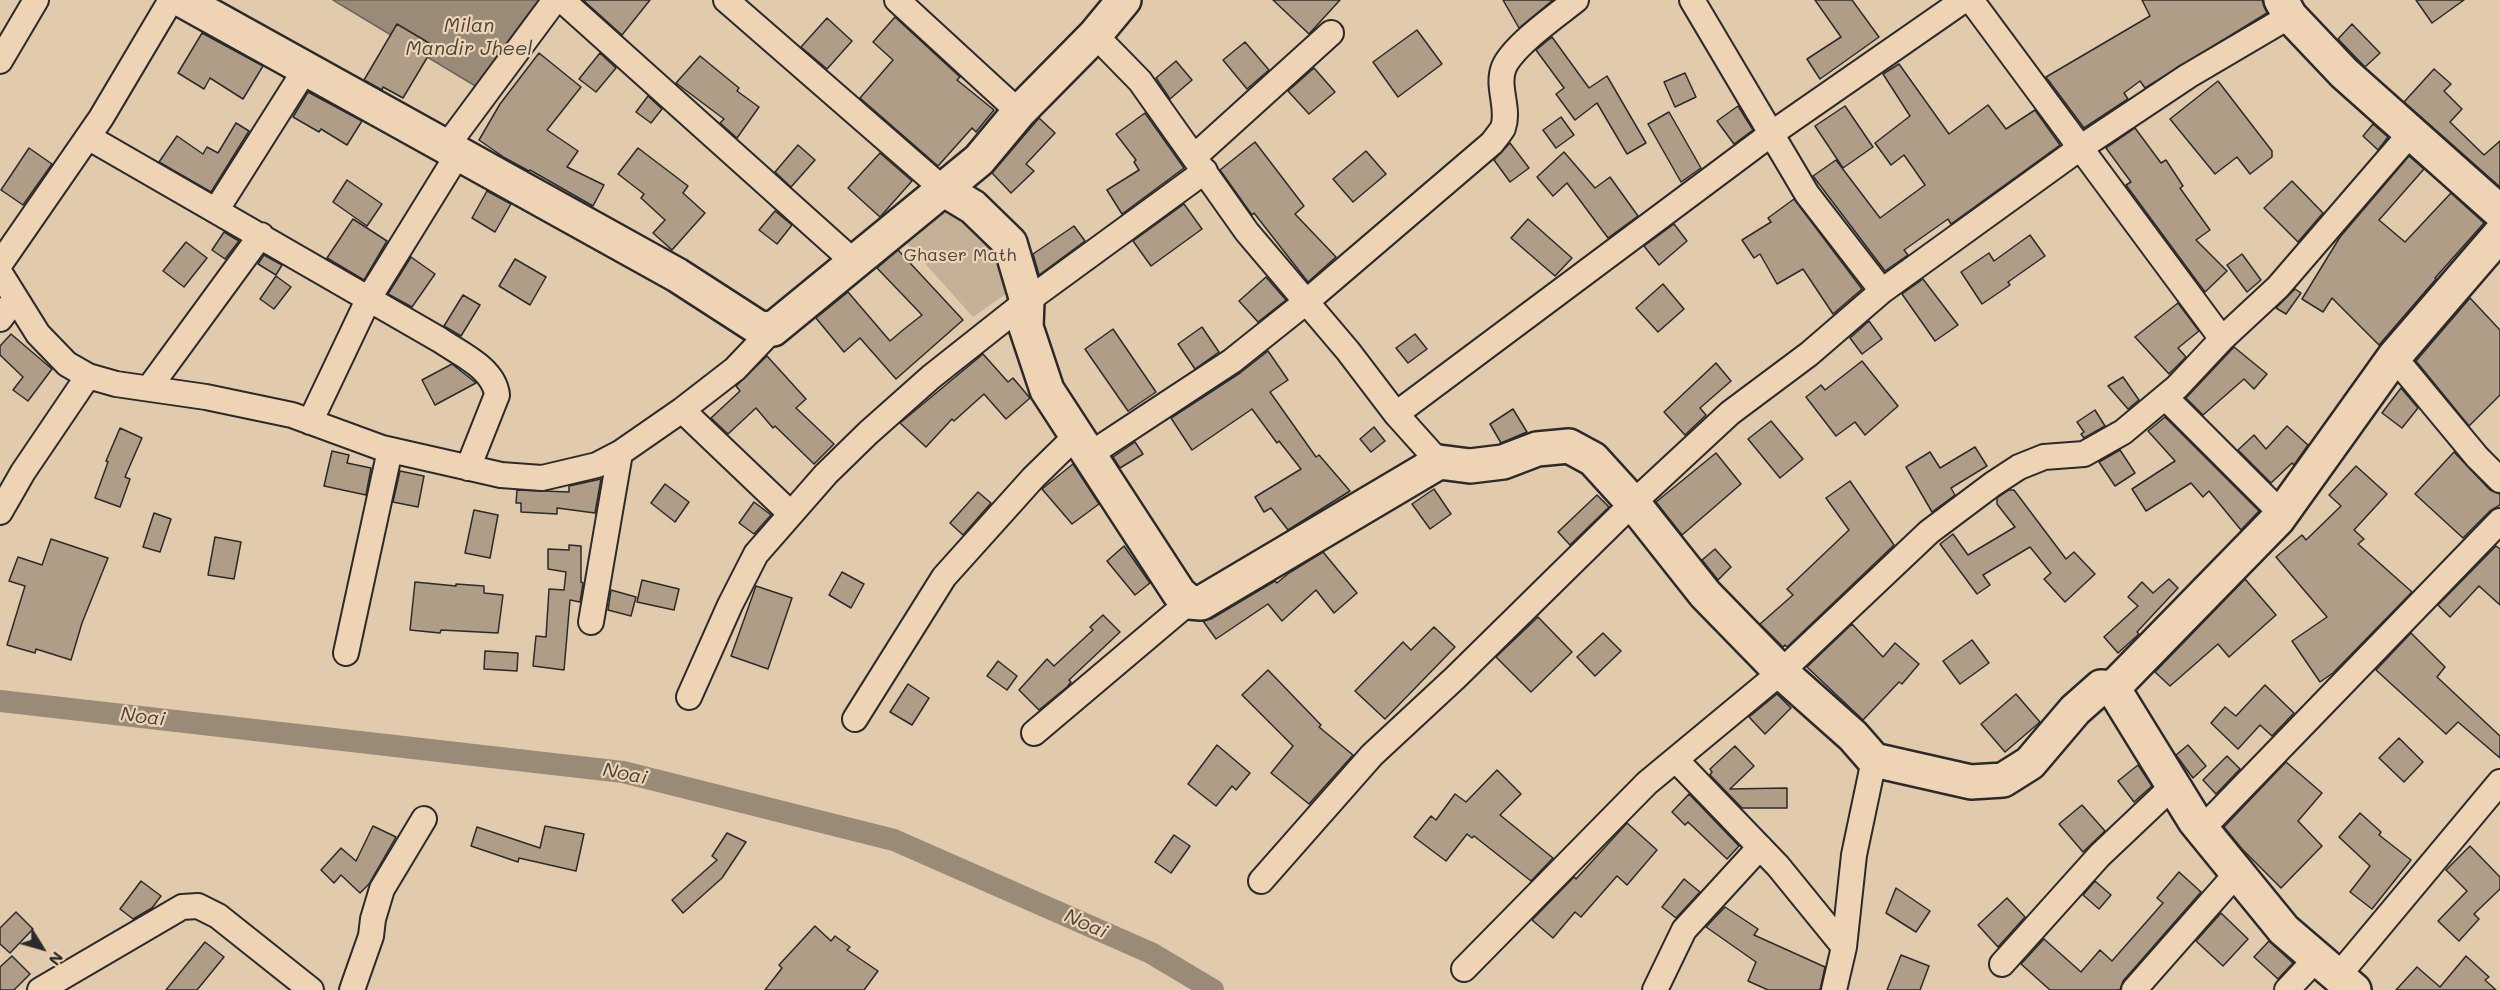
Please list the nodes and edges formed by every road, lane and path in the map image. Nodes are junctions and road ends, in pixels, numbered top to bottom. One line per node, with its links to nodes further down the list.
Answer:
1 (36, 0): 16 (street)
2 (171, 0): 21 (street)
3 (182, 0): 17 (street)
4 (555, 0): 23 (street)
5 (562, 0): 30 (street)
6 (726, 0): 25 (street)
7 (897, 0): 18 (street)
8 (1124, 0): 15 (street)
9 (1576, 0): 37 (street)
10 (1692, 0): 19 (street)
11 (1964, 0): 19 (street)
12 (1971, 0): 22 (street)
13 (2286, 8): 20 (street); 22 (street)
14 (1331, 33): 24 (street)
15 (1095, 35): 18 (street); 24 (street)
16 (0, 61)
17 (305, 70): 23 (street); 26 (street)
18 (1019, 112): 25 (street)
19 (1771, 134): 33 (street); 46 (street)
20 (2410, 134): 27 (street); 40 (street)
21 (88, 137): 26 (street); 31 (street)
22 (2080, 148): 33 (street); 40 (street)
23 (452, 150): 34 (street); 39 (street)
24 (1199, 164): 36 (street); 37 (street)
25 (943, 189): 30 (street); 36 (street)
26 (217, 209): 29 (street)
27 (2500, 212)
28 (2500, 234): 41 (street)
29 (261, 235): 34 (street); 43 (street)
30 (854, 262): 39 (street)
31 (0, 264)
32 (0, 273): 35 (street)
33 (1882, 291): 54 (street)
34 (369, 298): 47 (street); 52 (street)
35 (15, 299): 38 (street); 42 (street)
36 (1026, 301): 48 (street); 56 (street)
37 (1306, 302): 46 (street); 48 (street)
38 (0, 319)
39 (773, 328): 45 (street)
40 (2222, 339): 44 (street)
41 (2394, 357): 53 (street); 57 (street)
42 (88, 376): 43 (street); 55 (street)
43 (149, 388): 47 (street)
44 (2165, 397): 57 (street); 62 (street)
45 (682, 410): 50 (street); 56 (street)
46 (1396, 414): 51 (street)
47 (310, 422): 49 (street)
48 (1083, 445): 59 (street); 65 (street)
49 (390, 450): 52 (street); 61 (street)
50 (621, 453): 52 (street); 60 (street)
51 (1439, 462): 54 (street); 59 (street)
52 (468, 468)
53 (2500, 480)
54 (1633, 503): 62 (street); 75 (street)
55 (0, 513)
56 (790, 513): 64 (street)
57 (2282, 514): 63 (street)
58 (2500, 521): 72 (street)
59 (1189, 602): 66 (street)
60 (591, 622)
61 (346, 652)
62 (1781, 672): 67 (street); 68 (street)
63 (2113, 688): 68 (street); 70 (street)
64 (689, 698)
65 (855, 718)
66 (1034, 733)
67 (1676, 760): 73 (street); 78 (street)
68 (1874, 760): 76 (street)
69 (2500, 782): 79 (street)
70 (2174, 785): 72 (street); 77 (street)
71 (424, 819): 82 (street)
72 (2202, 829): 74 (street)
73 (1760, 847): 76 (street); 83 (street)
74 (2237, 873): 79 (street); 85 (street)
75 (1261, 881)
76 (1844, 947): 84 (street)
77 (2002, 964)
78 (1464, 969)
79 (2336, 975): 86 (street)
80 (40, 990): 81 (street)
81 (311, 990)
82 (352, 990)
83 (1655, 990)
84 (1834, 990)
85 (2134, 990)
86 (2287, 990)

